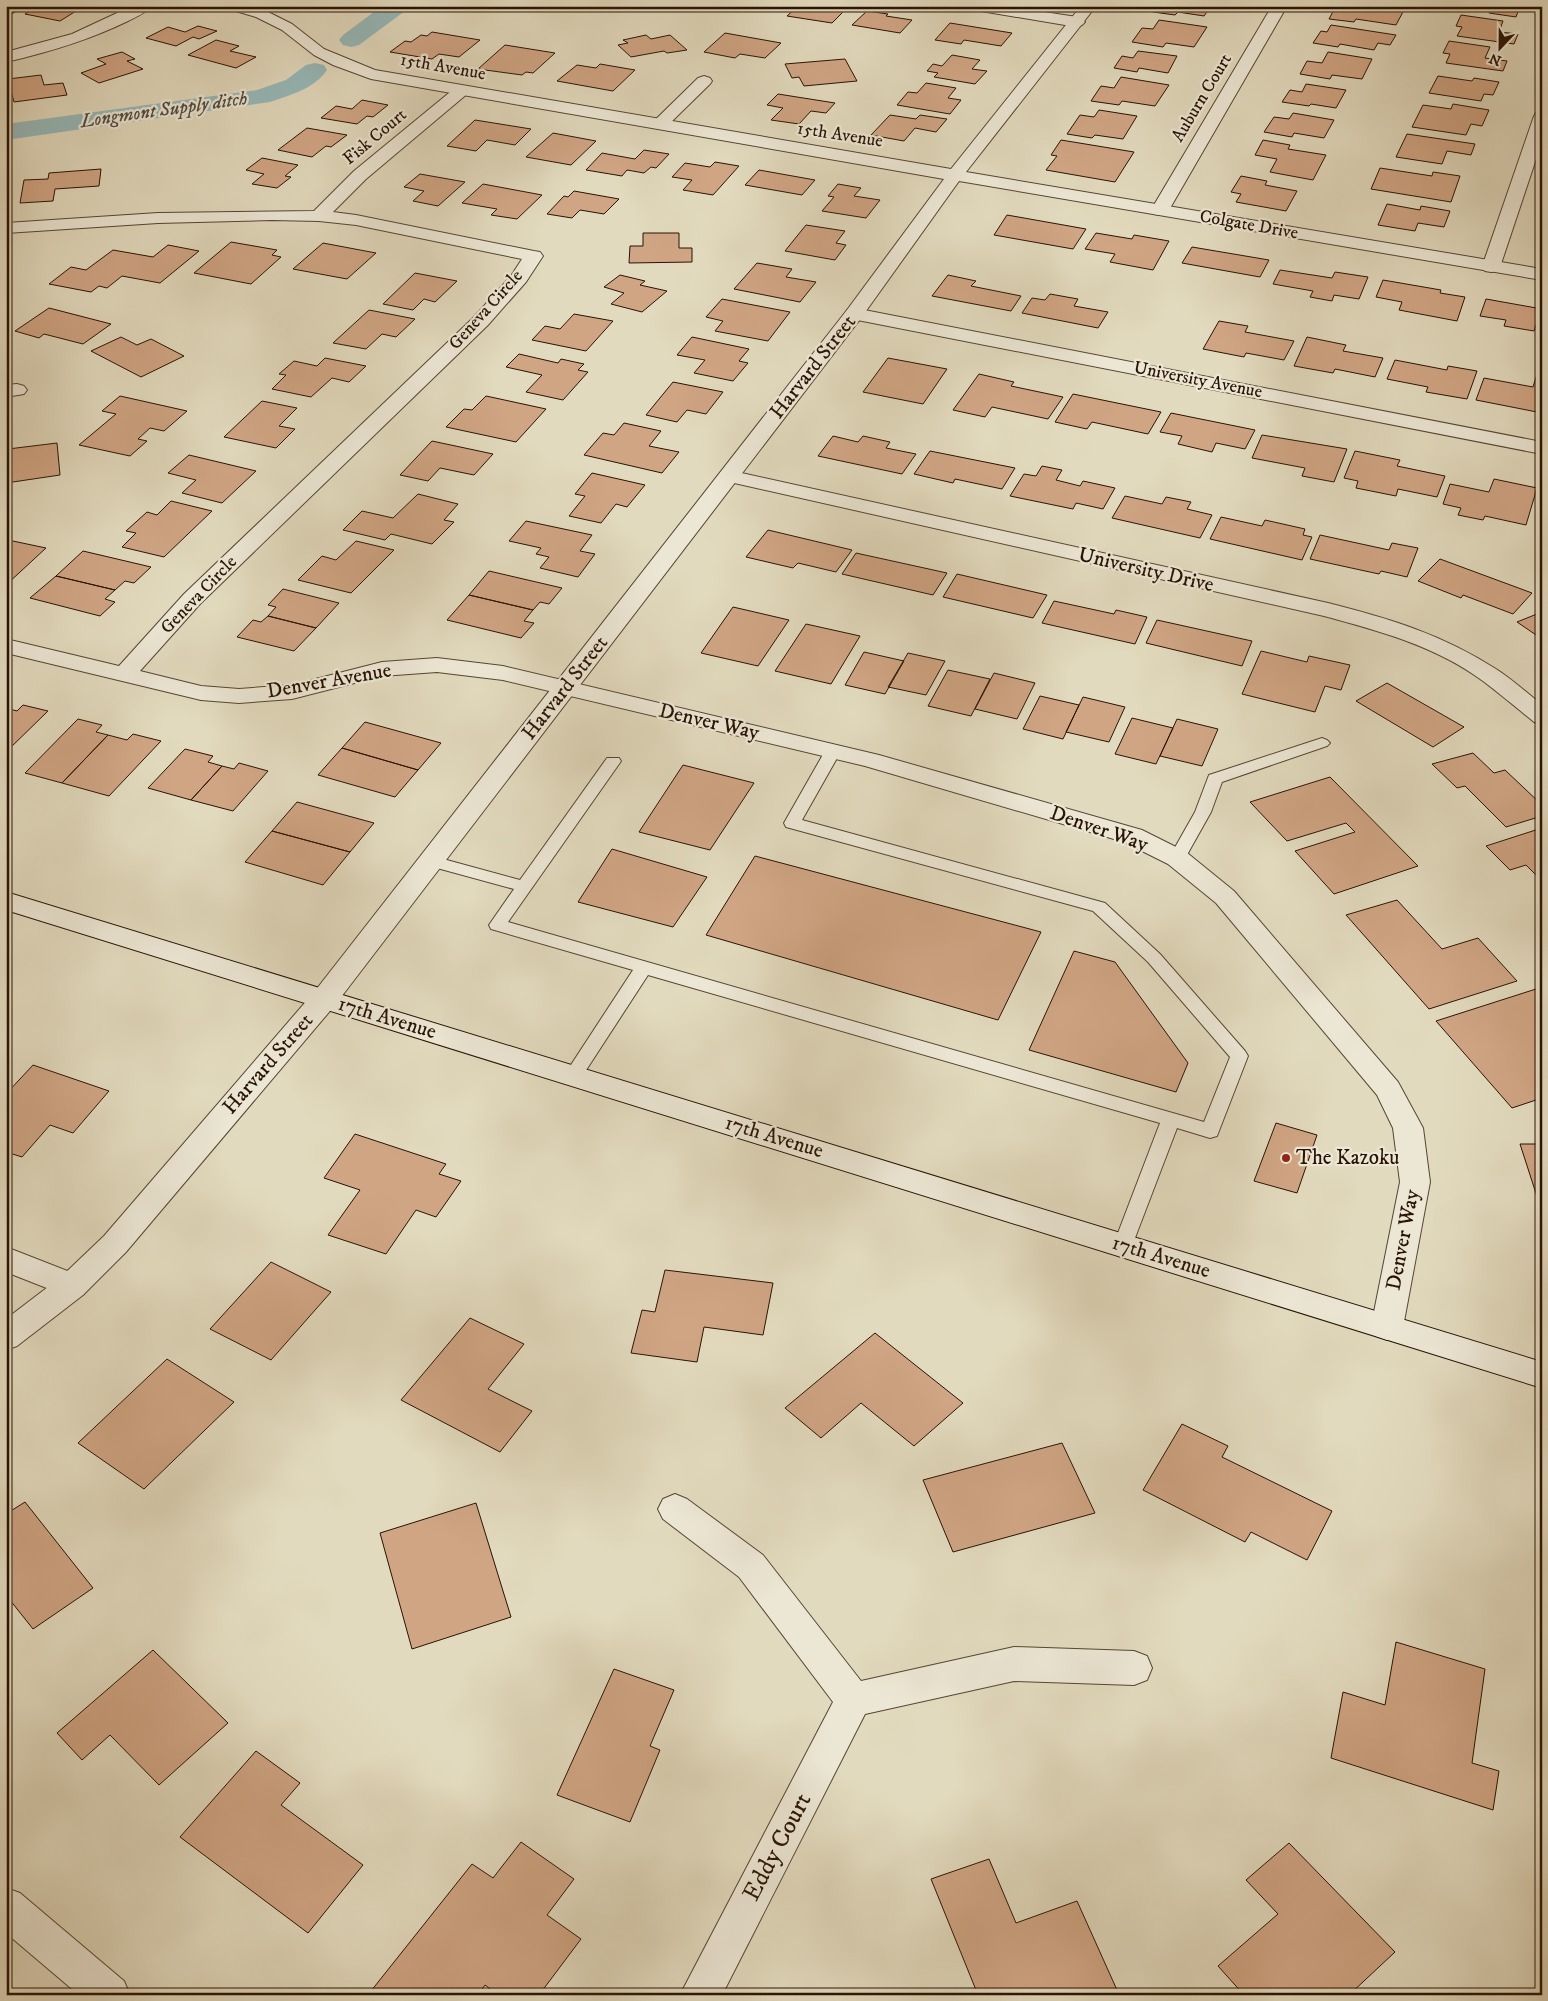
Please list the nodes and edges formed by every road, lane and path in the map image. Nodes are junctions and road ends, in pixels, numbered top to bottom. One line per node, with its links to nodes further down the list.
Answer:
1 (144, 6): 6 (street)
2 (234, 6): 8 (street, 15th Avenue)
3 (975, 6): 5 (street)
4 (1280, 6): 12 (street, Auburn Court)
5 (1083, 14): 11 (street, Harvard Street)
6 (6, 57)
7 (704, 80): 10 (street)
8 (461, 91): 10 (street, 15th Avenue); 13 (street, Fisk Court)
9 (1542, 116): 15 (street)
10 (659, 125): 11 (street, 15th Avenue)
11 (956, 174): 12 (street, Colgate Drive); 17 (street, Harvard Street)
12 (1160, 210): 15 (street, Colgate Drive)
13 (319, 216): 14 (street, Geneva Circle); 21 (street, Geneva Circle)
14 (6, 228)
15 (1491, 266): 16 (street, Colgate Drive)
16 (1542, 275)
17 (854, 314): 18 (street, University Avenue); 19 (street, Harvard Street)
18 (1542, 448)
19 (728, 476): 22 (street, Harvard Street); 23 (street, University Drive)
20 (6, 646): 21 (street, Denver Avenue)
21 (124, 675): 22 (street, Denver Avenue)
22 (564, 689): 25 (street, Denver Way); 28 (street, Harvard Street)
23 (1542, 717)
24 (1322, 743): 27 (lane)
25 (833, 751): 27 (street, Denver Way); 34 (lane)
26 (613, 761): 29 (lane)
27 (1177, 858): 38 (street, Denver Way)
28 (432, 861): 29 (lane); 32 (street, Harvard Street)
29 (523, 886): 31 (lane)
30 (6, 901): 32 (street, 17th Avenue)
31 (644, 967): 33 (lane); 34 (lane)
32 (324, 998): 33 (street, 17th Avenue); 37 (street, Harvard Street)
33 (573, 1076): 35 (street, 17th Avenue)
34 (1171, 1119): 35 (lane)
35 (1123, 1246): 38 (street, 17th Avenue)
36 (6, 1259): 37 (street)
37 (72, 1286): 39 (street, Harvard Street)
38 (1387, 1327): 40 (street, 17th Avenue)
39 (6, 1337)
40 (1542, 1375)
41 (676, 1509): 43 (street)
42 (1134, 1668): 43 (street)
43 (853, 1700): 46 (street, Eddy Court)
44 (6, 1907): 45 (street)
45 (110, 1995)
46 (700, 1995)

